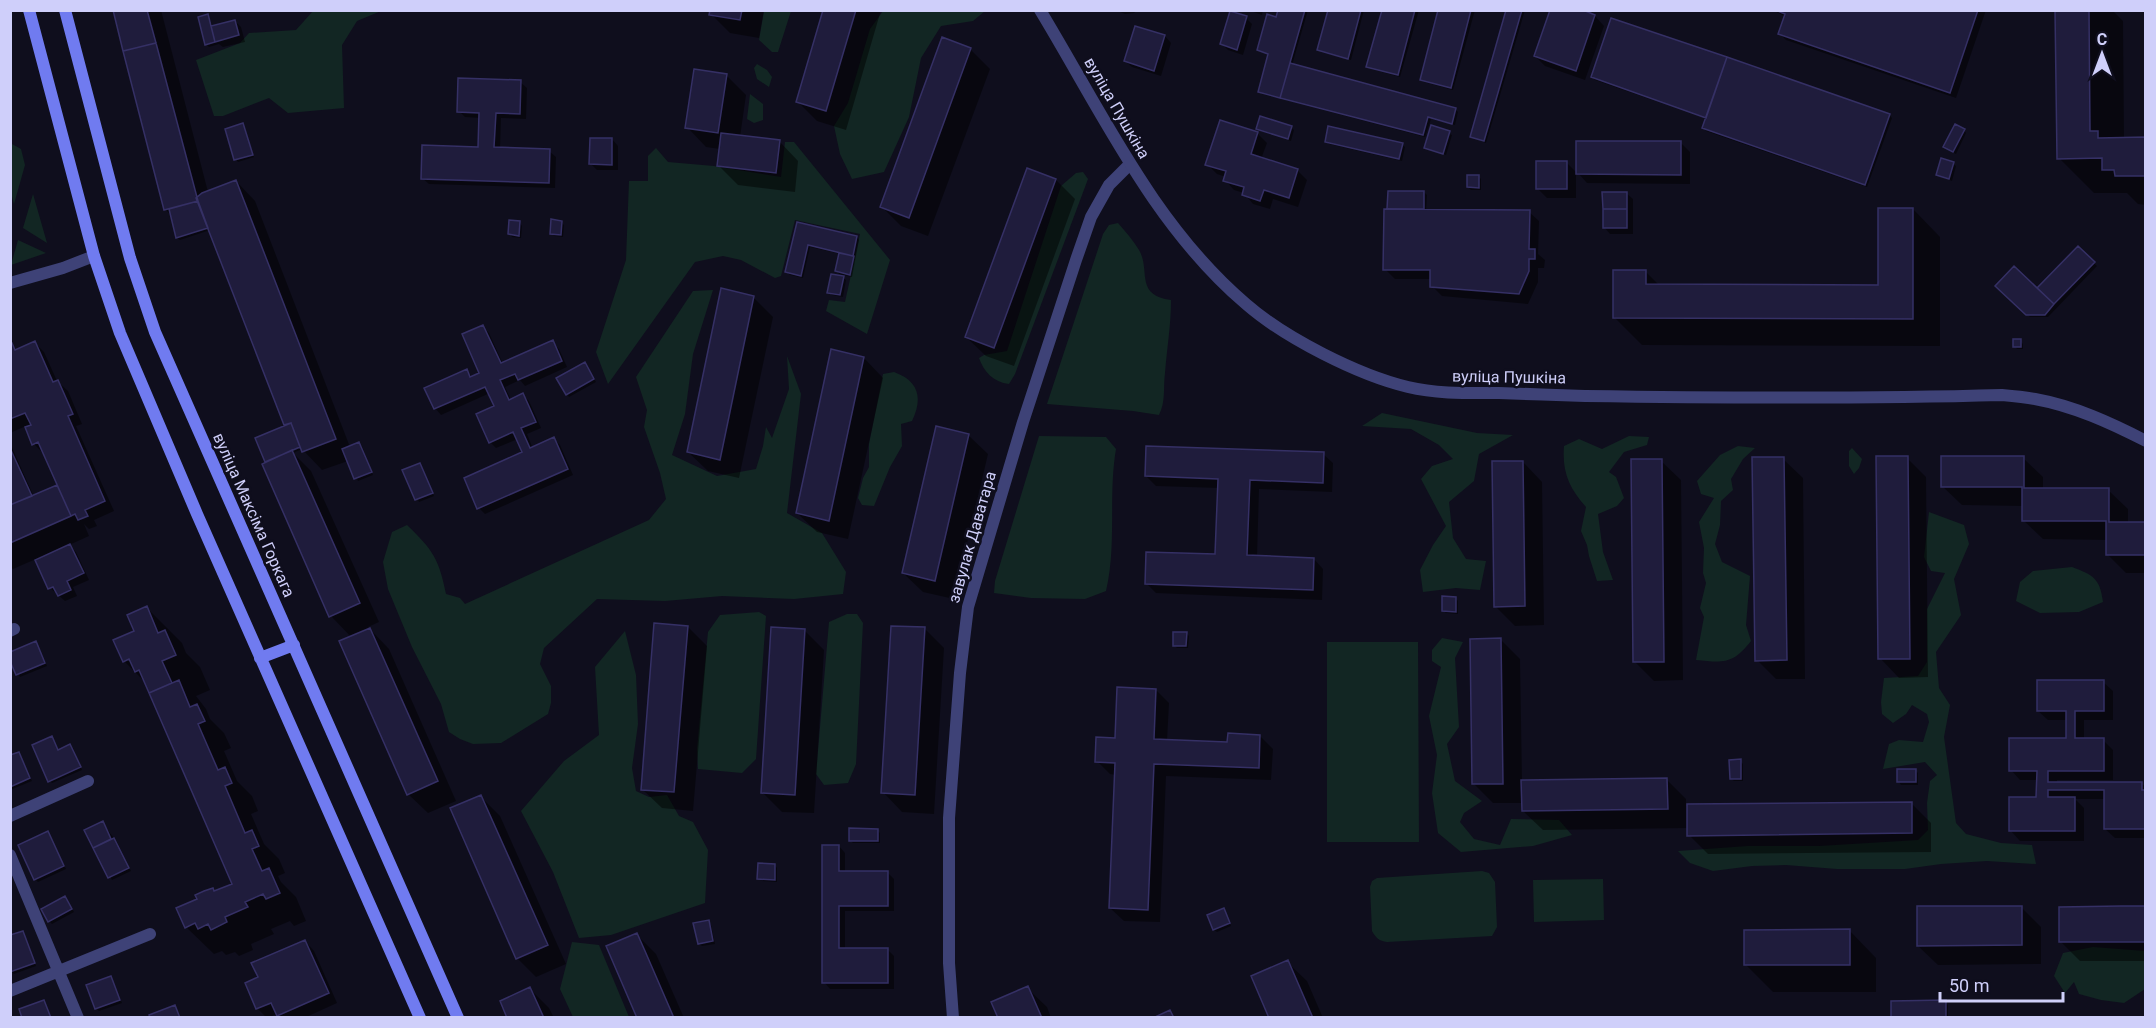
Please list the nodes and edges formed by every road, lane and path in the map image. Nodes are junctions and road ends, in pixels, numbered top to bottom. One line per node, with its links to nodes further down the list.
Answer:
1 (29, 10): 5 (main road)
2 (65, 10): 8 (main road, вуліца Максіма Горкага)
3 (1040, 10): 4 (street, вуліца Пушкіна)
4 (1130, 164): 7 (street, вуліца Пушкіна); 19 (street, завулак Даватара)
5 (94, 256): 6 (street); 9 (main road)
6 (10, 283)
7 (2145, 441)
8 (294, 645): 9 (main road); 18 (main road, вуліца Максіма Горкага)
9 (261, 658): 17 (main road)
10 (88, 781): 11 (street)
11 (10, 816)
12 (10, 855): 14 (street)
13 (150, 934): 14 (street)
14 (59, 971): 15 (street); 16 (street)
15 (10, 991)
16 (78, 1017)
17 (420, 1017)
18 (458, 1017)
19 (953, 1017)

